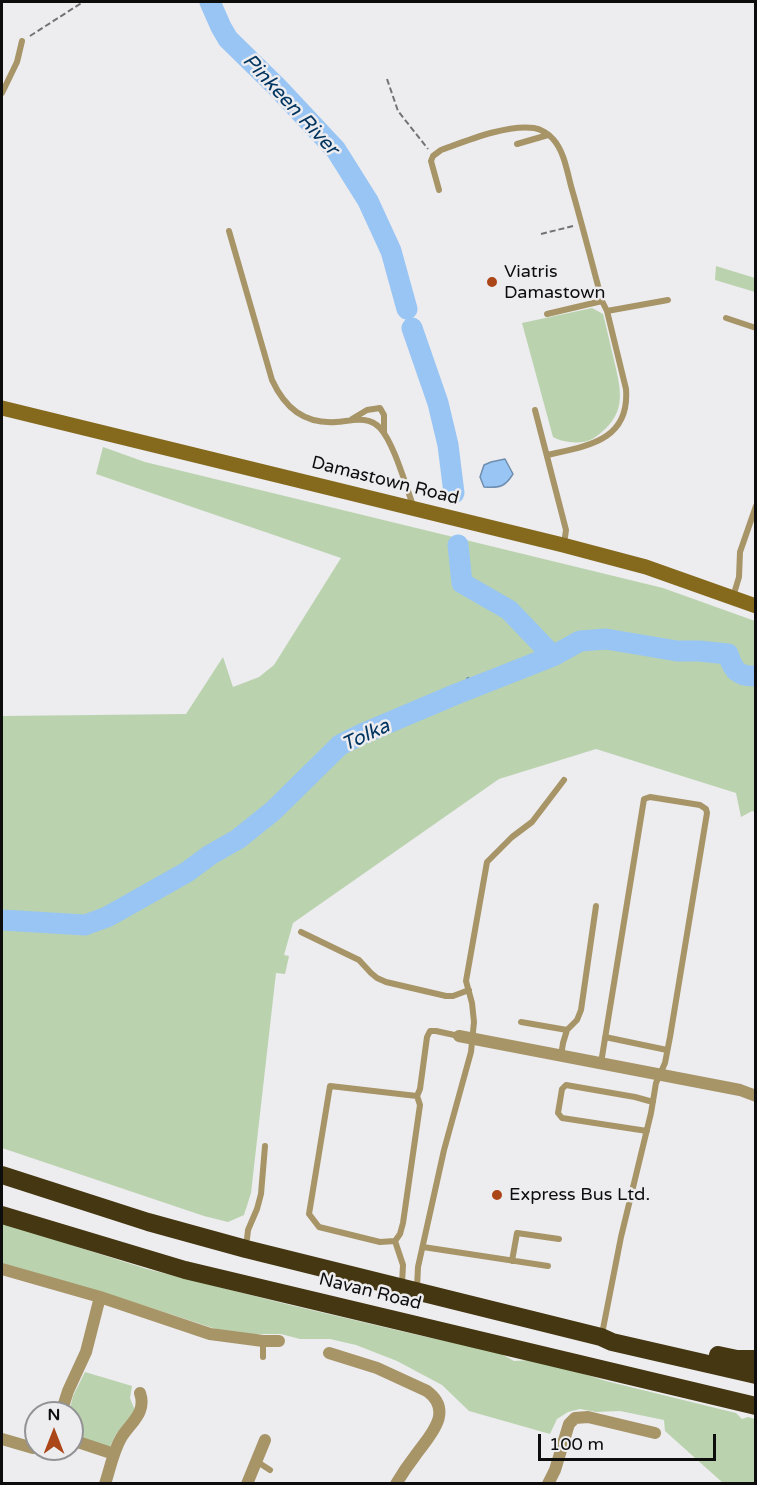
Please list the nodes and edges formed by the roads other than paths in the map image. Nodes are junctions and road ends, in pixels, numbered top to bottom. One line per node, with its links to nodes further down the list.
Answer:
1 (22, 41): 2 (lane)
2 (2, 93)
3 (549, 135): 4 (lane); 5 (lane); 8 (lane)
4 (517, 144)
5 (439, 190)
6 (229, 231): 15 (lane)
7 (668, 300): 9 (lane)
8 (602, 301): 9 (lane); 10 (lane)
9 (607, 311): 17 (lane)
10 (547, 314)
11 (726, 318): 12 (lane)
12 (756, 328)
13 (2, 408): 19 (street, Damastown Road)
14 (535, 410): 17 (lane)
15 (349, 421): 16 (lane); 16 (lane)
16 (387, 438): 19 (lane)
17 (547, 455): 20 (lane)
18 (756, 506): 21 (lane)
19 (414, 508): 20 (street, Damastown Road)
20 (563, 545): 21 (street, Damastown Road)
21 (733, 598): 22 (street, Damastown Road)
22 (756, 606)
23 (564, 780): 26 (lane)
24 (596, 906): 28 (lane)
25 (301, 932): 26 (lane)
26 (469, 990): 31 (lane)
27 (521, 1022): 28 (lane)
28 (567, 1030): 33 (lane)
29 (459, 1036): 31 (street); 36 (lane)
30 (605, 1037): 32 (lane); 32 (lane); 34 (lane)
31 (473, 1039): 33 (street); 45 (lane)
32 (667, 1050): 35 (lane)
33 (561, 1056): 34 (street)
34 (601, 1063): 35 (street)
35 (661, 1075): 37 (street); 38 (lane)
36 (417, 1096): 44 (lane); 44 (lane)
37 (756, 1096)
38 (653, 1102): 39 (lane); 39 (lane)
39 (647, 1131): 52 (lane)
40 (265, 1146): 46 (lane)
41 (2, 1174): 46 (highway, Navan Road)
42 (2, 1215): 61 (highway, Navan Road)
43 (559, 1239): 47 (lane)
44 (395, 1241): 50 (lane)
45 (423, 1247): 47 (lane); 50 (lane)
46 (246, 1249): 50 (highway, Navan Road)
47 (513, 1261): 48 (lane)
48 (548, 1266)
49 (2, 1269): 51 (street)
50 (409, 1290): 52 (highway, Navan Road)
51 (99, 1297): 53 (street); 60 (street)
52 (607, 1340): 57 (highway); 58 (highway)
53 (264, 1341): 54 (street); 56 (lane)
54 (279, 1341)
55 (329, 1353): 72 (street)
56 (263, 1357)
57 (756, 1359)
58 (756, 1375)
59 (140, 1393): 67 (street)
60 (65, 1401)
61 (756, 1406)
62 (654, 1432): 73 (street)
63 (2, 1438): 66 (street)
64 (265, 1440): 68 (street)
65 (84, 1444): 67 (street)
66 (24, 1445)
67 (114, 1454): 70 (street)
68 (256, 1461): 69 (lane); 71 (street)
69 (270, 1470)
70 (105, 1484)
71 (247, 1484)
72 (396, 1484)
73 (548, 1484)

